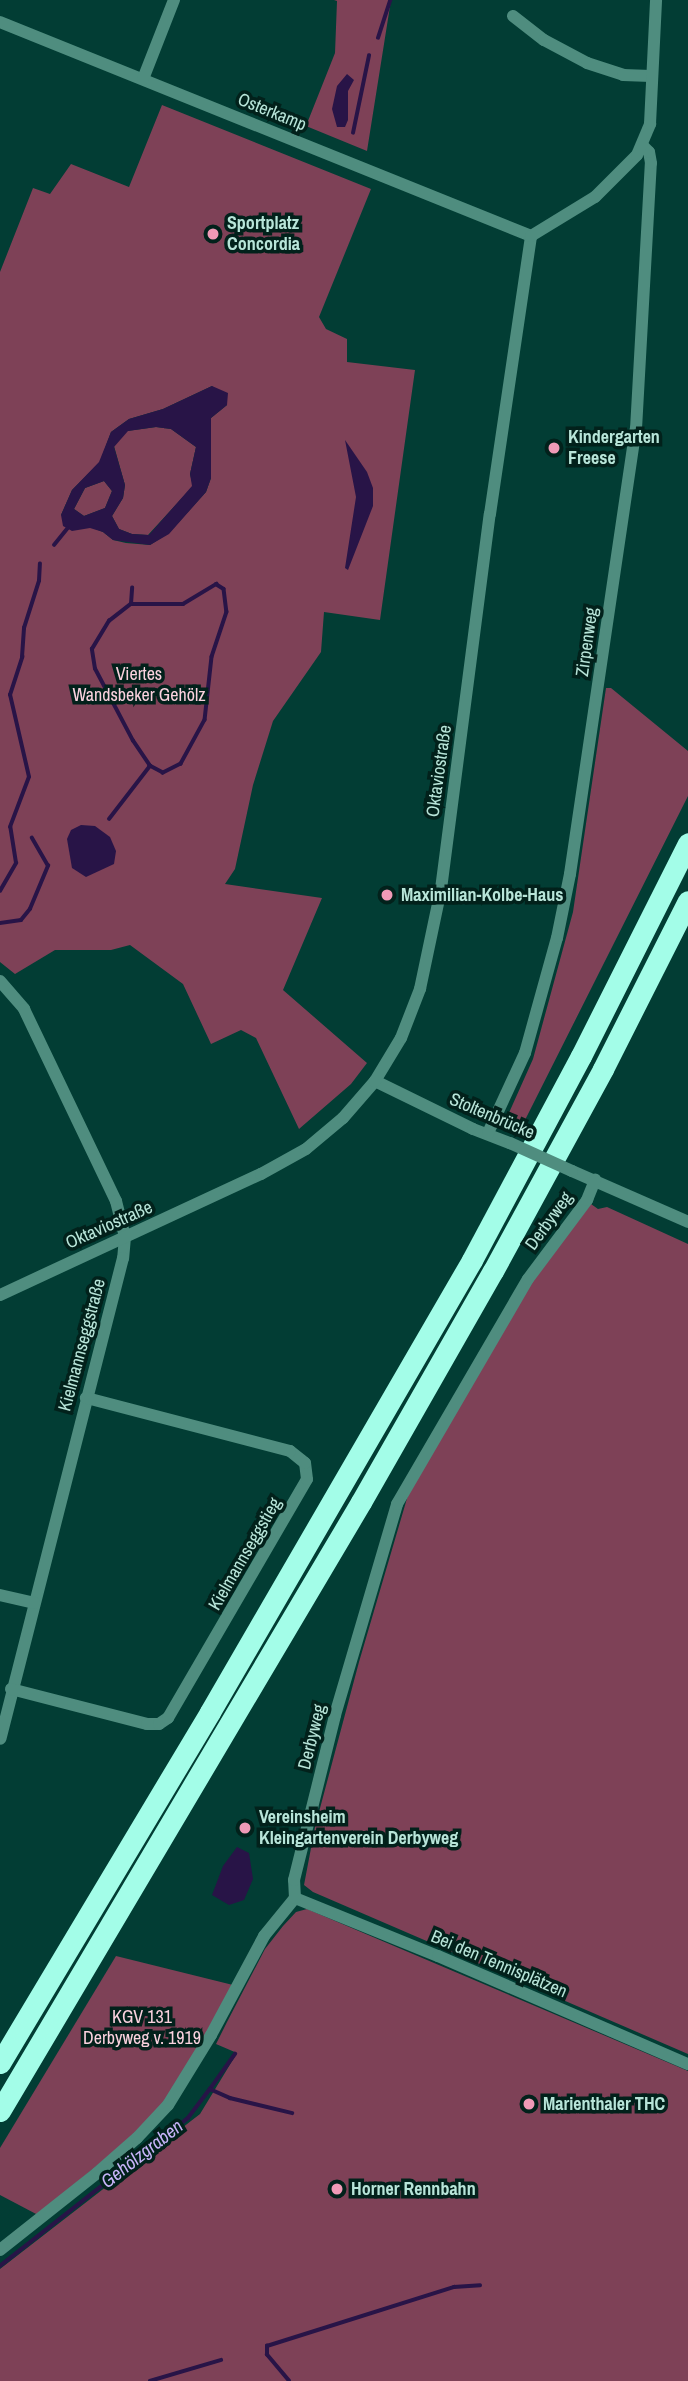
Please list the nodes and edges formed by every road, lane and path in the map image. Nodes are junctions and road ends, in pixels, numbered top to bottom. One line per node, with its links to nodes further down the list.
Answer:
1 (174, 0): 6 (street)
2 (656, 0): 5 (street)
3 (513, 16): 5 (street)
4 (0, 22): 6 (street, Osterkamp)
5 (651, 76): 7 (street)
6 (142, 79): 8 (street, Osterkamp)
7 (642, 145): 8 (street); 13 (street, Zirpenweg)
8 (531, 236): 12 (street, Oktaviostraße)
9 (688, 843): 24 (highway)
10 (688, 901): 26 (highway)
11 (0, 981): 16 (street, Kielmannseggstraße)
12 (375, 1081): 13 (street, Stoltenbrücke); 16 (street, Oktaviostraße)
13 (488, 1133): 14 (street, Stoltenbrücke, bridge)
14 (596, 1180): 15 (street, Stoltenbrücke); 23 (street, Derbyweg)
15 (688, 1222)
16 (125, 1237): 17 (street, Oktaviostraße); 18 (street, Kielmannseggstraße)
17 (0, 1296)
18 (86, 1398): 20 (street, Kielmannseggstraße); 21 (street, Kielmannseggstieg)
19 (0, 1595): 20 (street)
20 (34, 1603): 21 (street, Kielmannseggstraße)
21 (11, 1689): 22 (street, Kielmannseggstraße)
22 (0, 1739)
23 (295, 1898): 25 (street, Bei den Tennisplätzen); 27 (street)
24 (0, 2063)
25 (688, 2064)
26 (0, 2111)
27 (0, 2250)

